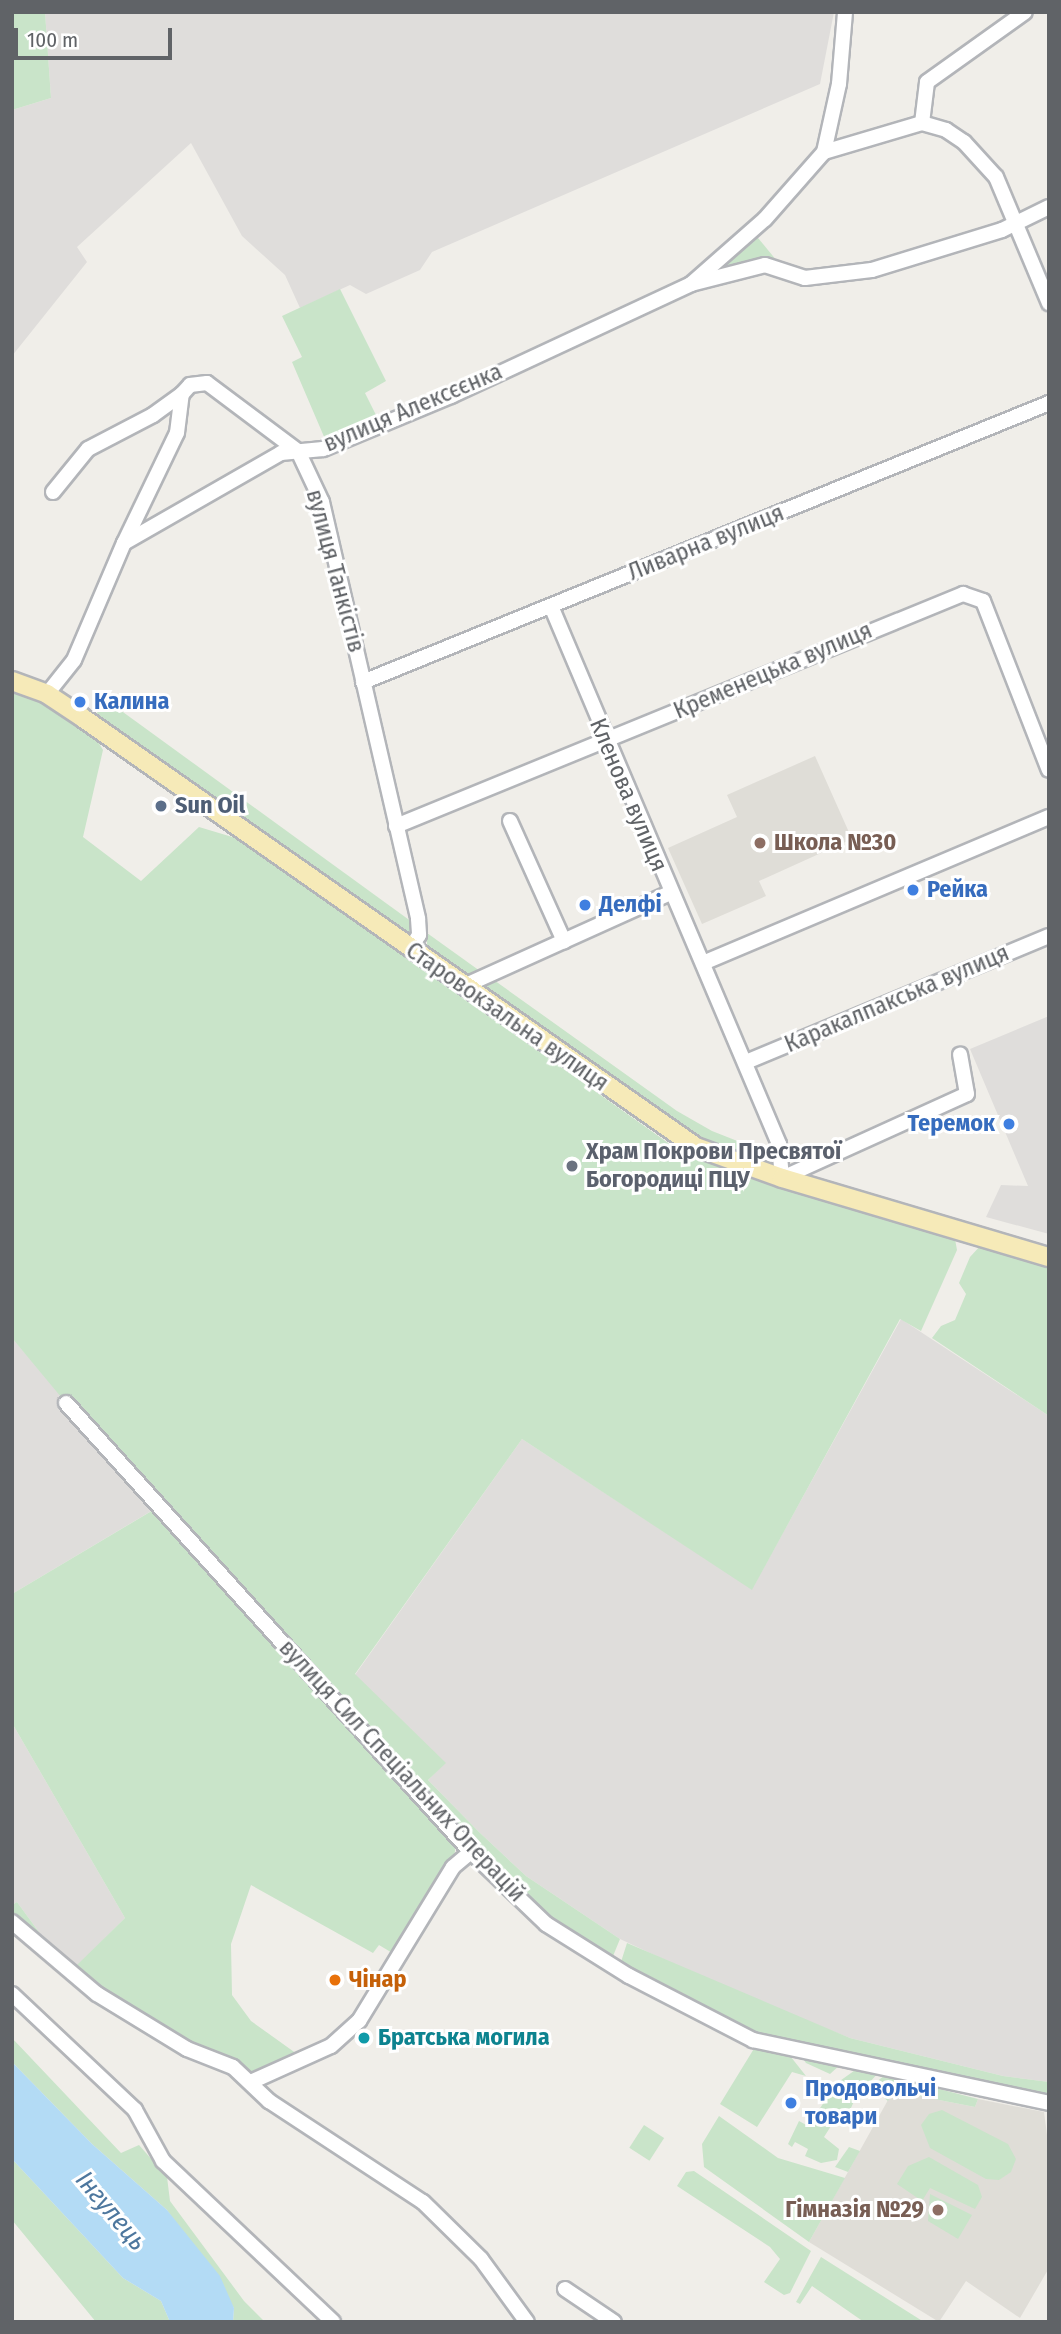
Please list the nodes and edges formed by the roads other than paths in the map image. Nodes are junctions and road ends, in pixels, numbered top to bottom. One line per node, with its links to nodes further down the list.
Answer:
1 (845, 12): 4 (street)
2 (1025, 12): 3 (street)
3 (922, 123): 4 (street); 6 (street)
4 (824, 152): 7 (street, вулиця Алексєєнка)
5 (1049, 207): 6 (street)
6 (1016, 225): 7 (street); 8 (street)
7 (691, 284): 11 (street, вулиця Алексєєнка)
8 (1049, 303)
9 (181, 394): 11 (street, вулиця Танкістів); 12 (street); 13 (street)
10 (1049, 403): 14 (street, Ливарна вулиця)
11 (298, 451): 13 (street, вулиця Алексєєнка); 16 (street, вулиця Танкістів)
12 (53, 492)
13 (124, 543): 17 (street)
14 (551, 606): 16 (street, Ливарна вулиця); 18 (street, Кленова вулиця)
15 (12, 681): 17 (main road, Старовокзальна вулиця)
16 (363, 682): 22 (street, вулиця Танкістів)
17 (47, 694): 26 (main road, Старовокзальна вулиця)
18 (604, 739): 19 (street, Кременецька вулиця); 22 (street, Кременецька вулиця); 23 (street, Кленова вулиця)
19 (1049, 770)
20 (1049, 817): 27 (street)
21 (510, 821): 25 (street)
22 (396, 826): 26 (street, вулиця Танкістів)
23 (670, 893): 25 (street); 27 (street, Кленова вулиця)
24 (1049, 936): 30 (street, Каракалпакська вулиця)
25 (564, 941): 28 (street)
26 (410, 949): 28 (main road, Старовокзальна вулиця)
27 (703, 963): 30 (street, Кленова вулиця)
28 (464, 986): 31 (main road, Старовокзальна вулиця)
29 (960, 1055): 31 (street)
30 (746, 1062): 31 (street, Кленова вулиця)
31 (782, 1178): 32 (main road, Старовокзальна вулиця)
32 (1049, 1257)
33 (66, 1403): 34 (street, вулиця Сил Спеціальних Операцій)
34 (471, 1852): 37 (street); 38 (street, вулиця Сил Спеціальних Операцій)
35 (12, 1922): 37 (street)
36 (12, 1994): 40 (street)
37 (253, 2081): 41 (street)
38 (1049, 2104)
39 (565, 2289): 42 (street)
40 (333, 2322)
41 (527, 2322)
42 (614, 2322)

